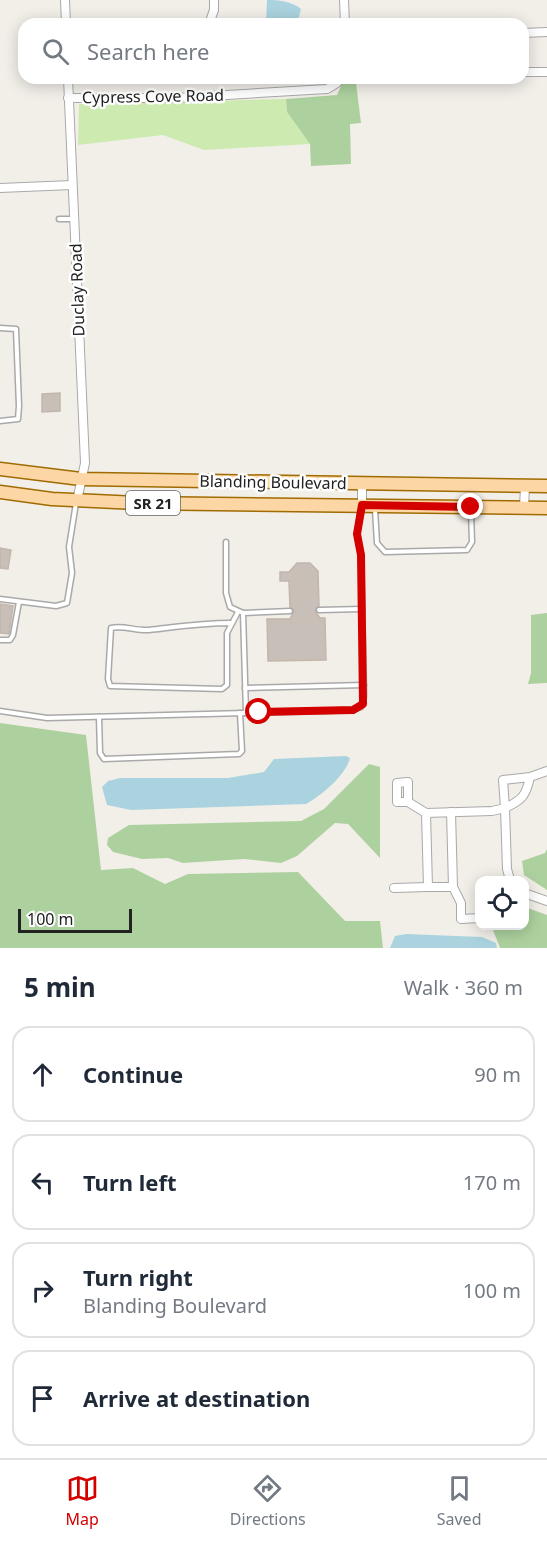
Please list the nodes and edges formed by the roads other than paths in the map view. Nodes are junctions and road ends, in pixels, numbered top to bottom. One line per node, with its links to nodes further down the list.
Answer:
1 (65, 0): 4 (street)
2 (214, 0): 5 (street)
3 (344, 0): 6 (street)
4 (66, 18)
5 (211, 18)
6 (345, 18)
7 (547, 32): 8 (street)
8 (529, 33)
9 (529, 72): 10 (street)
10 (547, 72)
11 (68, 84): 13 (street, Duclay Road)
12 (335, 84): 13 (street, Cypress Cove Road)
13 (68, 98): 14 (street, Duclay Road)
14 (72, 185): 15 (street); 17 (street, Duclay Road)
15 (0, 188)
16 (59, 219): 17 (lane)
17 (74, 219): 21 (street, Duclay Road)
18 (0, 328): 19 (lane)
19 (0, 420)
20 (0, 469): 21 (main road, Blanding Boulevard / SR 21)
21 (81, 479): 22 (main road, Blanding Boulevard / SR 21); 26 (street, Duclay Road)
22 (362, 484): 23 (main road, Blanding Boulevard / SR 21); 27 (street)
23 (525, 486): 24 (main road, Blanding Boulevard / SR 21); 30 (street)
24 (547, 486)
25 (0, 492): 26 (main road, Blanding Boulevard / SR 21)
26 (76, 501): 27 (main road, Blanding Boulevard / SR 21); 34 (lane)
27 (362, 505): 28 (main road, Blanding Boulevard / SR 21); 35 (lane)
28 (375, 506): 29 (main road, Blanding Boulevard / SR 21); 29 (lane)
29 (471, 507): 30 (main road, Blanding Boulevard / SR 21)
30 (524, 508): 31 (main road, Blanding Boulevard / SR 21)
31 (547, 508)
32 (226, 542): 38 (lane)
33 (0, 599): 34 (lane)
34 (19, 602): 40 (lane)
35 (362, 609): 36 (lane); 41 (lane)
36 (320, 610)
37 (290, 611): 38 (lane)
38 (240, 613): 39 (lane); 42 (lane)
39 (230, 623): 39 (lane)
40 (0, 640)
41 (364, 685): 42 (lane); 44 (lane)
42 (245, 687): 44 (lane)
43 (0, 711): 45 (lane)
44 (243, 713): 45 (lane); 45 (lane)
45 (99, 717)
46 (547, 771): 47 (street)
47 (530, 777): 49 (street); 49 (street)
48 (408, 802): 51 (street)
49 (505, 808): 50 (street); 52 (street)
50 (451, 812): 51 (street); 54 (street)
51 (426, 813): 53 (street)
52 (509, 876)
53 (428, 887): 54 (street); 55 (street)
54 (453, 887): 58 (street)
55 (394, 888)
56 (529, 894): 57 (street)
57 (547, 901)
58 (475, 918)

